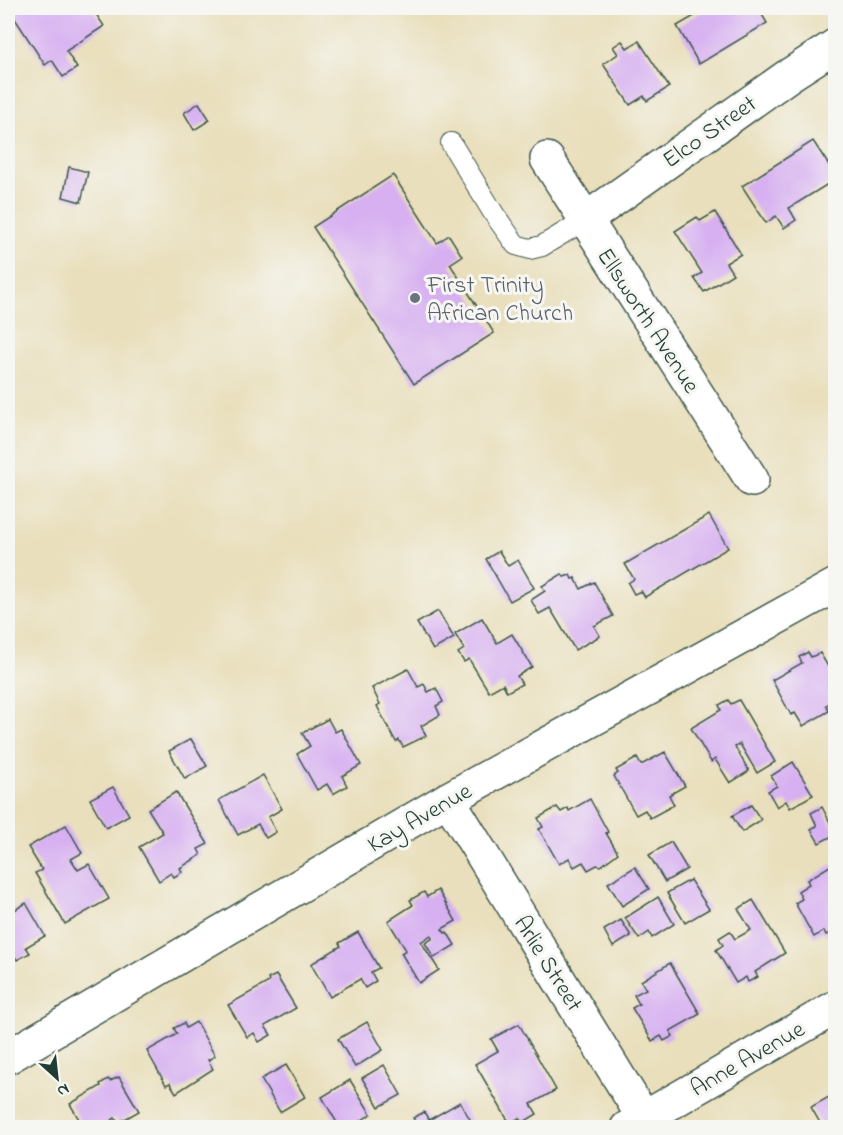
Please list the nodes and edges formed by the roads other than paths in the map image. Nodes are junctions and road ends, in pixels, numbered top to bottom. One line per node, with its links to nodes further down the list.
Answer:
1 (836, 45): 4 (street, Elco Street)
2 (451, 143): 4 (lane)
3 (547, 159): 4 (street, Ellsworth Avenue)
4 (585, 220): 5 (street, Ellsworth Avenue)
5 (752, 480)
6 (836, 585): 7 (street, Kay Avenue)
7 (448, 799): 9 (street, Kay Avenue); 10 (street, Arlie Street)
8 (836, 1007): 10 (street, Anne Avenue)
9 (8, 1057)
10 (640, 1124)

